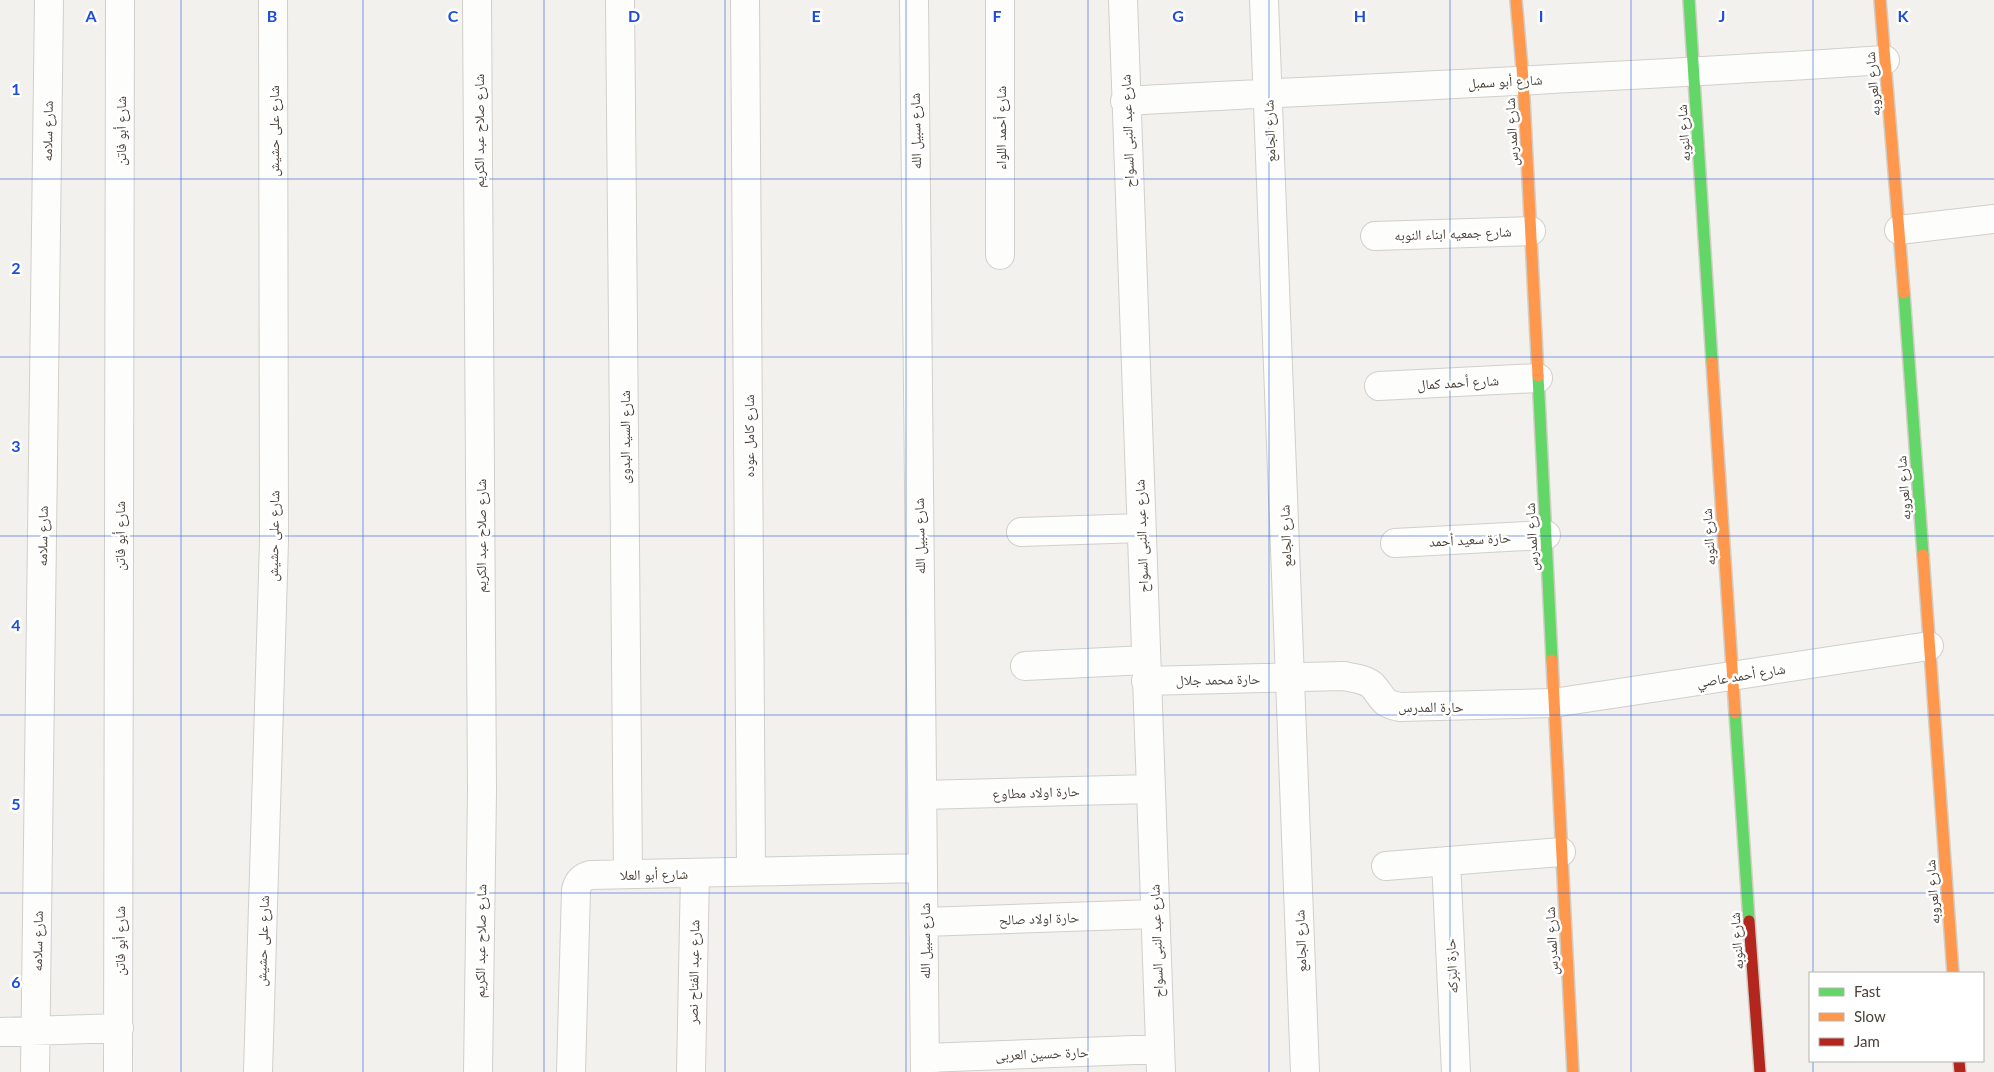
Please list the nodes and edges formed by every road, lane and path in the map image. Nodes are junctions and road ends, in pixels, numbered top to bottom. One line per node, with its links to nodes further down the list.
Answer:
1 (49, 0): 49 (street, شارع سلامه)
2 (120, 0): 48 (street, شارع أبو فاتن)
3 (273, 0): 55 (street, شارع على حشيش)
4 (477, 0): 56 (street, شارع صلاح عبد الكريم)
5 (620, 0): 44 (street, شارع السيد البدوى)
6 (744, 0): 42 (street, شارع كامل عوده)
7 (914, 0): 37 (street, شارع سبيل الله)
8 (1000, 0): 23 (street, شارع أحمد اللواء)
9 (1123, 0): 18 (street, شارع عبد النبى السواح)
10 (1264, 0): 17 (street, شارع الجامع)
11 (1516, 0): 16 (street, شارع المدرس)
12 (1689, 0): 15 (street, شارع النوبه)
13 (1880, 0): 14 (street, شارع العروبه)
14 (1885, 60): 15 (street, شارع أبو سمبل); 20 (street, شارع العروبه)
15 (1694, 73): 16 (street, شارع أبو سمبل); 33 (street, شارع النوبه)
16 (1523, 80): 17 (street, شارع أبو سمبل); 21 (street, شارع المدرس)
17 (1268, 93): 18 (street, شارع أبو سمبل); 34 (street, شارع الجامع)
18 (1125, 101): 26 (street, شارع عبد النبى السواح)
19 (1994, 219): 20 (street)
20 (1899, 230): 30 (street, شارع العروبه)
21 (1531, 231): 22 (street, شارع جمعيه ابناء النوبه); 24 (street, شارع المدرس)
22 (1375, 236)
23 (1000, 255)
24 (1538, 378): 25 (street, شارع أحمد كمال); 28 (street, شارع المدرس)
25 (1379, 386)
26 (1141, 528): 27 (street); 32 (street, شارع عبد النبى السواح)
27 (1021, 532)
28 (1546, 535): 29 (street, حارة سعيد أحمد); 35 (street, شارع المدرس)
29 (1395, 543)
30 (1929, 646): 33 (street, شارع أحمد عاصي); 47 (street, شارع العروبه)
31 (1025, 666): 32 (street, حارة محمد جلال)
32 (1146, 670): 34 (street, حارة محمد جلال); 36 (street, شارع عبد النبى السواح)
33 (1732, 677): 35 (street, شارع أحمد عاصي); 62 (street, شارع النوبه)
34 (1290, 678): 35 (street, حارة المدرس); 59 (street, شارع الجامع)
35 (1553, 704): 38 (street, شارع المدرس)
36 (1151, 789): 37 (street, حارة اولاد مطاوع); 45 (street, شارع عبد النبى السواح)
37 (922, 795): 41 (street, شارع سبيل الله)
38 (1561, 852): 39 (street); 61 (street, شارع المدرس)
39 (1446, 861): 40 (street); 60 (street, حارة البركه)
40 (1386, 866)
41 (923, 868): 42 (street, شارع أبو العلا); 46 (street, شارع سبيل الله)
42 (752, 871): 43 (street, شارع أبو العلا)
43 (695, 873): 44 (street, شارع أبو العلا); 58 (street, شارع عبد الفتاح نصر)
44 (628, 874): 57 (street, شارع أبو العلا)
45 (1156, 914): 46 (street, حارة اولاد صالح); 51 (street, شارع عبد النبى السواح)
46 (924, 922): 52 (street, شارع سبيل الله)
47 (1953, 972)
48 (119, 1028): 49 (street); 54 (street, شارع أبو فاتن)
49 (36, 1031): 50 (street); 53 (street, شارع سلامه)
50 (0, 1032)
51 (1161, 1061): 52 (street, حارة حسين العربى)
52 (925, 1065)
53 (35, 1072)
54 (118, 1072)
55 (258, 1072)
56 (478, 1072)
57 (571, 1072)
58 (691, 1072)
59 (1306, 1072)
60 (1456, 1072)
61 (1573, 1072)
62 (1760, 1072)

